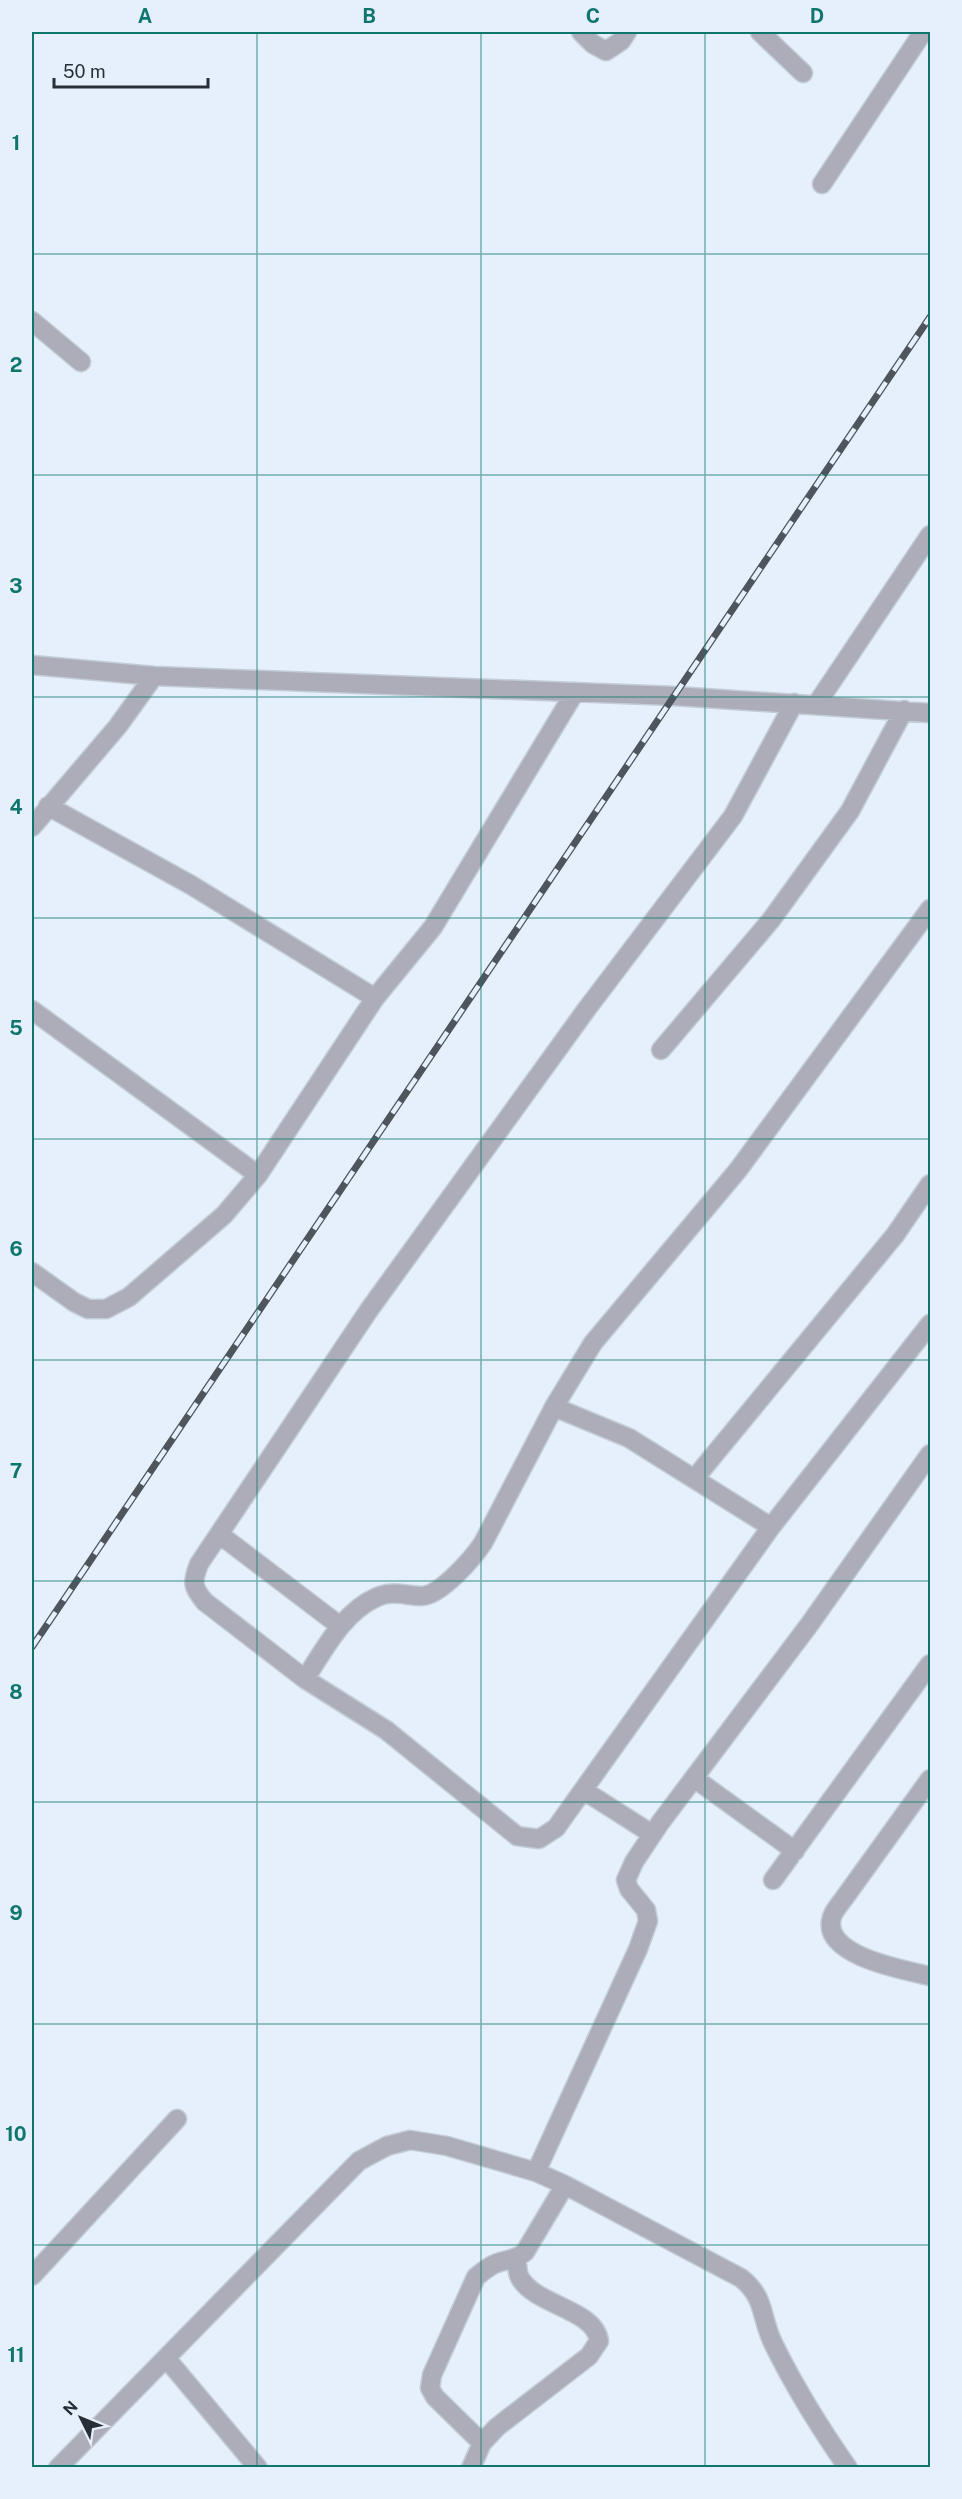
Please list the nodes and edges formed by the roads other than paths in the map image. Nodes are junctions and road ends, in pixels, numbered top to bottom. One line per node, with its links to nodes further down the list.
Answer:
1 (581, 32): 2 (street)
2 (627, 32)
3 (760, 32): 5 (street)
4 (923, 32): 6 (street)
5 (803, 74)
6 (822, 184)
7 (32, 321): 8 (street)
8 (81, 362)
9 (930, 535): 14 (street)
10 (32, 665): 11 (street)
11 (153, 676): 12 (street); 17 (street)
12 (575, 692): 13 (street); 20 (street)
13 (794, 703): 14 (street); 31 (street)
14 (816, 705): 15 (street)
15 (904, 710): 16 (street); 22 (street)
16 (930, 713)
17 (48, 806): 18 (street); 20 (street)
18 (32, 827)
19 (930, 909): 27 (street)
20 (375, 998): 23 (street)
21 (32, 1011): 23 (street)
22 (661, 1050)
23 (258, 1175): 25 (street)
24 (930, 1184): 29 (street)
25 (32, 1272)
26 (930, 1324): 30 (street)
27 (554, 1407): 29 (street); 32 (street)
28 (930, 1454): 35 (street)
29 (695, 1478): 30 (street)
30 (771, 1527): 37 (street)
31 (219, 1534): 32 (street); 34 (street)
32 (340, 1626): 34 (street)
33 (930, 1664): 39 (street)
34 (305, 1679): 37 (street)
35 (694, 1778): 38 (street); 39 (street)
36 (930, 1779): 41 (street)
37 (583, 1790): 38 (street)
38 (652, 1834): 43 (street)
39 (795, 1851): 40 (street)
40 (773, 1880)
41 (930, 1976)
42 (177, 2120): 46 (street)
43 (536, 2172): 44 (street); 47 (street)
44 (565, 2185): 45 (street); 52 (street)
45 (517, 2259): 48 (street); 48 (street)
46 (32, 2276)
47 (166, 2358): 49 (street); 50 (street)
48 (482, 2443): 51 (street)
49 (251, 2465)
50 (58, 2468)
51 (471, 2468)
52 (848, 2468)

